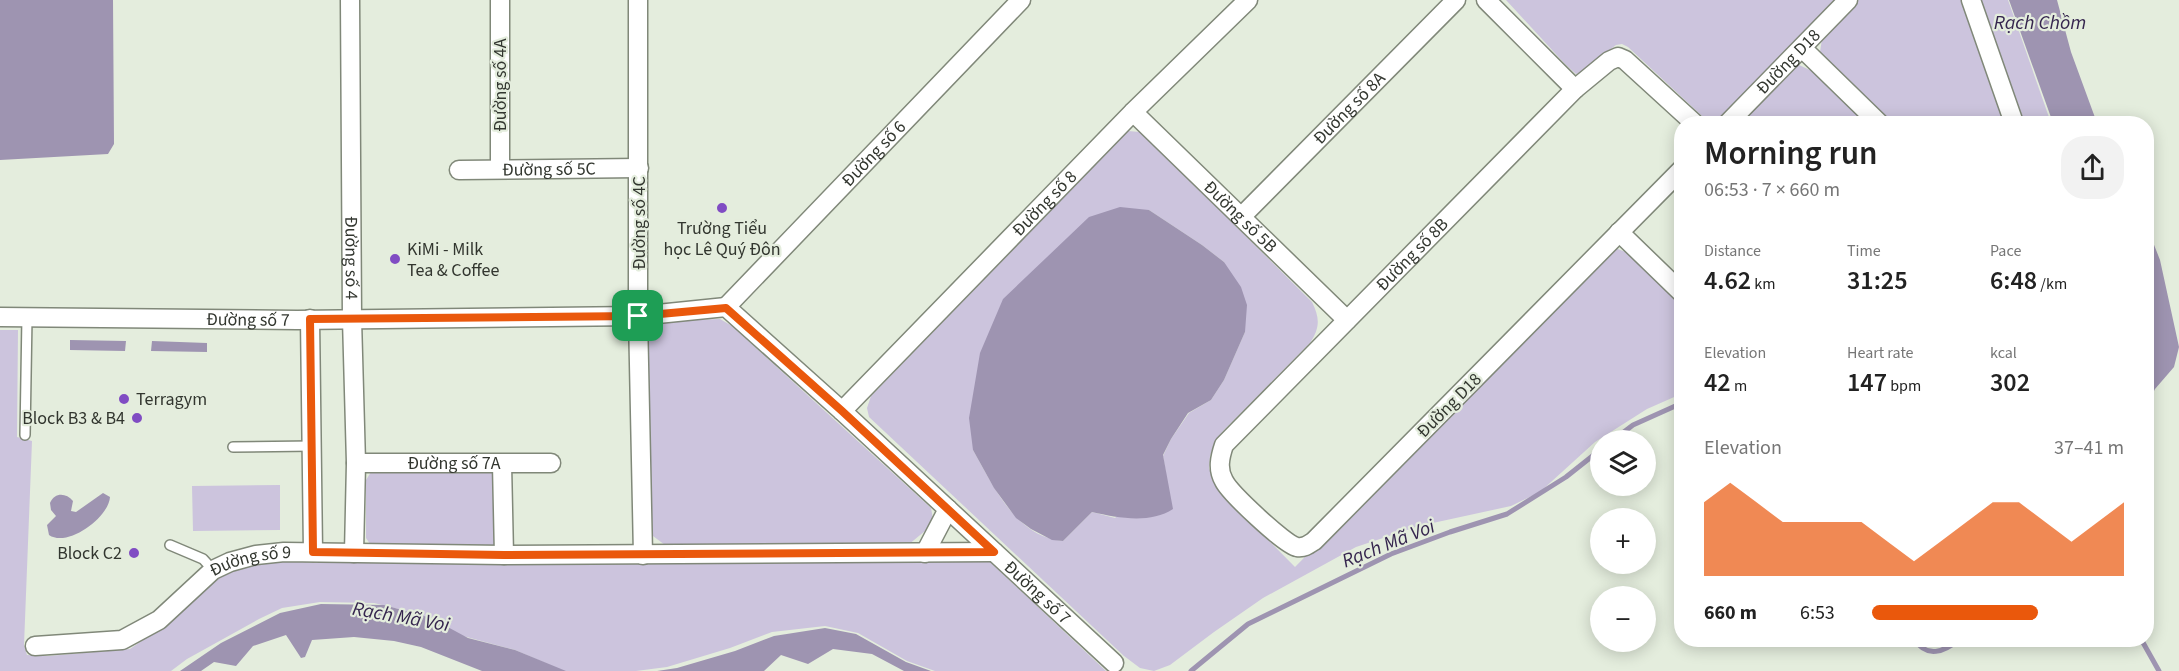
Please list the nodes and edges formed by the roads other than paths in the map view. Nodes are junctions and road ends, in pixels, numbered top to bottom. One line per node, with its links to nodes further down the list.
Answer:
1 (350, 0): 29 (street, Đường số 4)
2 (500, 0): 18 (street, Đường số 4A)
3 (638, 0): 17 (street, Đường số 4C)
4 (1021, 0): 24 (street, Đường số 6)
5 (1248, 0): 12 (street, Đường số 8)
6 (1456, 0): 21 (street, Đường số 8A)
7 (1486, 0): 11 (street)
8 (1848, 0): 10 (street, Đường D18)
9 (1971, 0): 16 (street)
10 (1802, 48): 14 (street, Đường D18); 15 (street)
11 (1575, 88): 13 (street, Đường số 8B); 30 (street, Đường số 8B)
12 (1133, 112): 21 (street, Đường số 5B); 31 (street, Đường số 8)
13 (1686, 116)
14 (1735, 116)
15 (1872, 116)
16 (2012, 116)
17 (639, 168): 18 (street, Đường số 5C); 25 (street, Đường số 4C)
18 (500, 169): 19 (street, Đường số 5C)
19 (459, 170)
20 (1674, 178): 22 (street, Đường D18)
21 (1242, 216): 30 (street, Đường số 5B)
22 (1619, 232): 23 (street); 35 (street, Đường D18)
23 (1674, 285)
24 (726, 308): 25 (street, Đường số 7); 31 (street, Đường số 7)
25 (638, 316): 29 (street, Đường số 7); 46 (street, Đường số 4C)
26 (0, 317): 27 (street, Đường số 7)
27 (27, 317): 28 (street, Đường số 7); 32 (lane)
28 (310, 319): 29 (street, Đường số 7); 33 (street)
29 (352, 319): 36 (street, Đường số 4)
30 (1347, 320): 35 (street, Đường số 8B)
31 (842, 411): 39 (street, Đường số 7)
32 (25, 435)
33 (313, 446): 34 (lane); 41 (street)
34 (234, 447)
35 (1219, 461)
36 (356, 463): 38 (street, Đường số 7A); 43 (street, Đường số 4)
37 (551, 463): 38 (street, Đường số 7A)
38 (502, 464): 45 (street)
39 (948, 509): 42 (street, Đường số 7); 44 (street)
40 (170, 545): 47 (lane)
41 (313, 552): 43 (street, Đường số 9); 47 (street, Đường số 9)
42 (994, 552): 44 (street, Đường số 9); 49 (street, Đường số 7)
43 (354, 553): 45 (street, Đường số 9)
44 (926, 553): 46 (street, Đường số 9)
45 (504, 555): 46 (street, Đường số 9)
46 (643, 555)
47 (213, 570): 48 (street, Đường số 9)
48 (35, 646)
49 (1114, 663)

